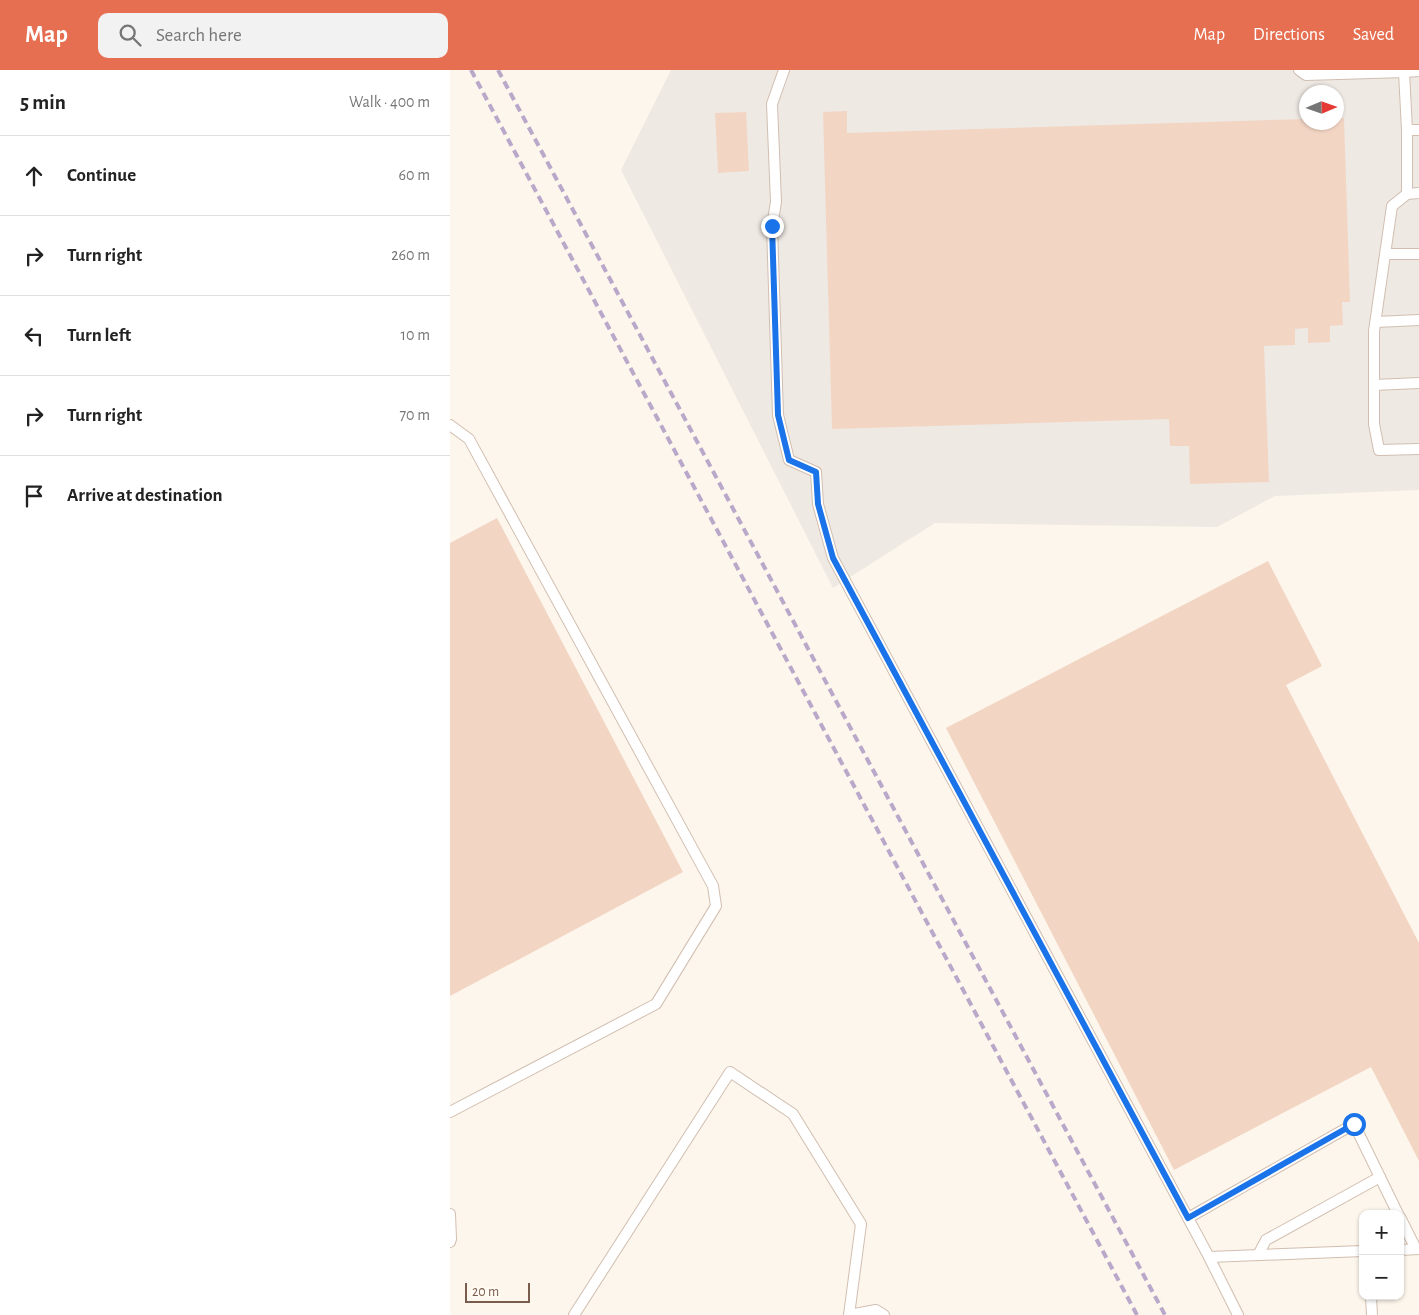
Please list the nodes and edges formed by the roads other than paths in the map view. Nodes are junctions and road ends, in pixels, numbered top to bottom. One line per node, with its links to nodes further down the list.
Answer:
1 (784, 70): 21 (lane)
2 (1299, 70): 4 (lane)
3 (1419, 71): 4 (lane)
4 (1404, 72): 5 (lane)
5 (1407, 130): 6 (lane); 8 (lane)
6 (1419, 130)
7 (1419, 193): 8 (lane)
8 (1407, 194): 9 (lane)
9 (1386, 254): 10 (lane); 12 (lane)
10 (1419, 254)
11 (1419, 320): 12 (lane)
12 (1376, 322): 14 (lane)
13 (1419, 383): 14 (lane)
14 (1374, 385): 16 (lane)
15 (450, 425): 17 (lane)
16 (1419, 449)
17 (450, 1112)
18 (1380, 1178): 19 (lane); 21 (lane); 27 (lane)
19 (1396, 1210)
20 (450, 1214): 23 (lane)
21 (1188, 1218): 28 (lane)
22 (1404, 1225): 24 (lane)
23 (450, 1242)
24 (1418, 1249): 25 (lane)
25 (1404, 1250)
26 (1359, 1251): 27 (lane)
27 (1258, 1255): 28 (lane)
28 (1210, 1257): 33 (lane)
29 (1371, 1300): 34 (lane)
30 (574, 1315): 31 (lane)
31 (849, 1315): 32 (lane)
32 (884, 1315)
33 (1238, 1315)
34 (1372, 1315)

